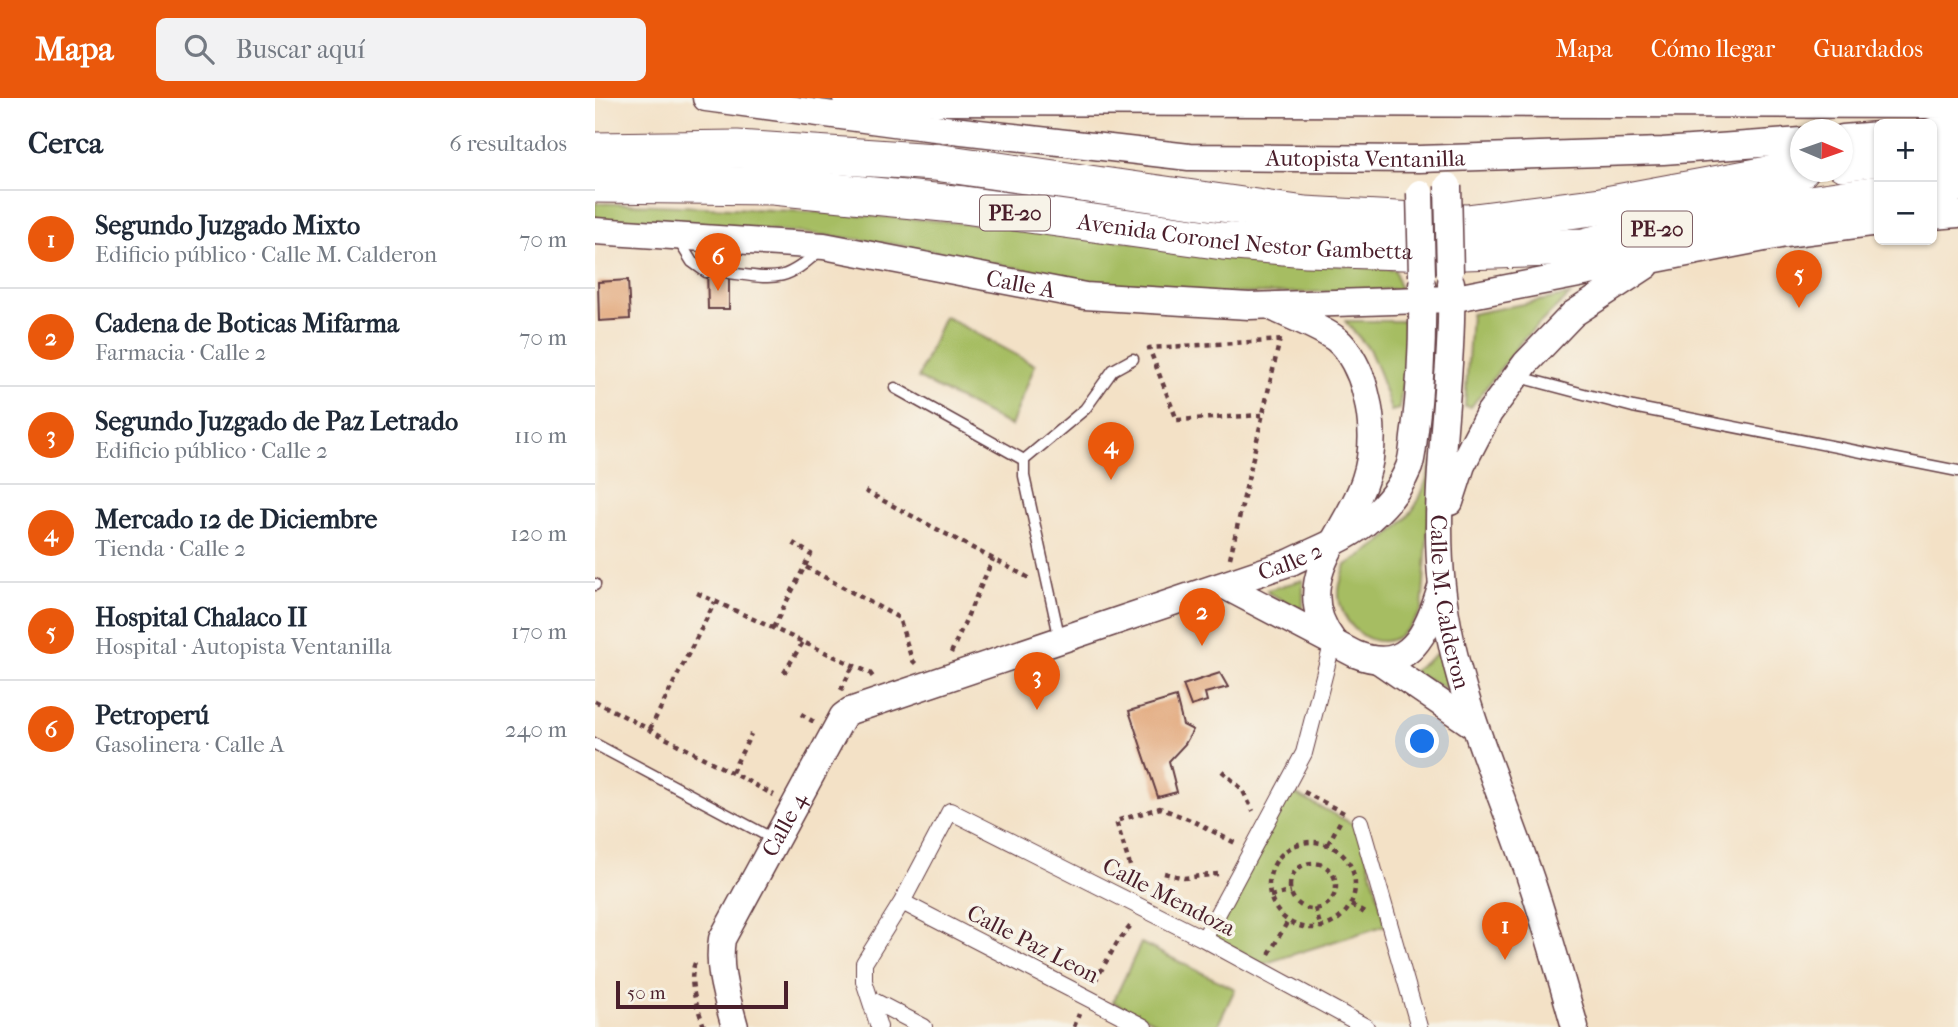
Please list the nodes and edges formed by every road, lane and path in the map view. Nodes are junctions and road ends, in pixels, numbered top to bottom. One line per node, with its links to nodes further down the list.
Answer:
1 (706, 98): 4 (street)
2 (846, 98): 4 (street)
3 (1958, 105): 5 (street)
4 (901, 107): 5 (street)
5 (934, 109): 15 (street, Autopista Ventanilla)
6 (1958, 123): 7 (street)
7 (1937, 131)
8 (1874, 135): 9 (street)
9 (1853, 137)
10 (1790, 142): 16 (street, Autopista Ventanilla)
11 (1958, 149): 13 (highway)
12 (595, 151): 29 (highway, Avenida Coronel Nestor Gambetta / PE-20)
13 (1937, 151)
14 (1874, 158): 17 (highway)
15 (1419, 159): 16 (street, Autopista Ventanilla); 29 (street, Calle 2)
16 (1447, 159): 29 (street, Calle M. Calderon, bridge)
17 (1853, 161)
18 (1790, 171): 29 (highway, PE-20)
19 (1958, 183): 21 (highway)
20 (595, 184): 29 (highway, Avenida Coronel Nestor Gambetta / PE-20)
21 (1937, 186)
22 (1874, 195): 29 (highway, PE-20)
23 (1958, 214): 24 (street)
24 (1937, 216)
25 (1874, 223): 30 (street)
26 (595, 231): 27 (street, Calle A)
27 (675, 236): 28 (street, Calle A); 31 (lane)
28 (824, 246): 32 (lane); 34 (street, Calle A)
29 (1430, 253): 33 (street, Calle M. Calderon); 34 (street, Calle A); 46 (street, Calle 2)
30 (1659, 257): 33 (street); 39 (street)
31 (706, 272)
32 (729, 273)
33 (1451, 299): 45 (street, Calle M. Calderon)
34 (1269, 306): 46 (street)
35 (1287, 330): 37 (path)
36 (1288, 340): 37 (path)
37 (1278, 341): 41 (path); 41 (path)
38 (1133, 359): 42 (lane)
39 (1516, 376): 43 (lane); 45 (street)
40 (895, 388): 42 (lane)
41 (1262, 415): 50 (path)
42 (1024, 460): 56 (lane)
43 (1958, 471)
44 (865, 491): 48 (path)
45 (1439, 534): 52 (street, Calle M. Calderon)
46 (1333, 542): 50 (street, Calle 2); 57 (street)
47 (793, 543): 49 (path)
48 (993, 559): 51 (path); 59 (path)
49 (806, 567): 55 (path); 61 (path)
50 (1226, 578): 56 (street, Calle 2); 57 (street)
51 (1037, 582)
52 (1442, 586): 60 (street); 66 (street, Calle M. Calderon)
53 (697, 593): 54 (path)
54 (715, 601): 55 (path); 67 (path)
55 (773, 628): 58 (path)
56 (1060, 640): 65 (street, Calle 2)
57 (1333, 641): 60 (street); 72 (street)
58 (803, 642): 62 (path); 63 (path)
59 (948, 660)
60 (1378, 660): 66 (street)
61 (920, 668)
62 (784, 673)
63 (878, 683)
64 (595, 701): 67 (path)
65 (850, 711): 77 (street, Calle 4)
66 (1473, 725): 101 (street, Calle M. Calderon)
67 (650, 729): 71 (path)
68 (751, 734): 71 (path)
69 (595, 744): 77 (lane)
70 (1222, 771): 76 (path)
71 (732, 772): 73 (path)
72 (1288, 783): 74 (path); 76 (street)
73 (779, 798)
74 (1345, 813): 75 (path); 78 (path)
75 (1360, 822): 100 (street)
76 (1265, 827): 79 (street)
77 (775, 840): 94 (street, Calle 4)
78 (1328, 845): 80 (path); 89 (path)
79 (1251, 852): 80 (path); 82 (street); 87 (path)
80 (1274, 865): 84 (path)
81 (1164, 873): 82 (path)
82 (1236, 879): 90 (street)
83 (1291, 892): 84 (path); 86 (path); 86 (path)
84 (1271, 896): 88 (path)
85 (902, 901): 87 (street, Calle Mendoza); 92 (street, Calle Paz Leon); 93 (street)
86 (1315, 908): 89 (path)
87 (1144, 909): 90 (street, Calle Mendoza); 92 (path)
88 (1288, 921): 89 (path); 91 (path)
89 (1321, 928)
90 (1204, 939): 91 (street, Calle Mendoza)
91 (1259, 971): 99 (street, Calle Mendoza)
92 (1086, 997): 97 (path); 98 (street, Calle Paz Leon)
93 (870, 999): 95 (street); 96 (street)
94 (735, 1027)
95 (879, 1027)
96 (924, 1027)
97 (1074, 1027)
98 (1144, 1027)
99 (1366, 1027)
100 (1419, 1027)
101 (1575, 1027)

